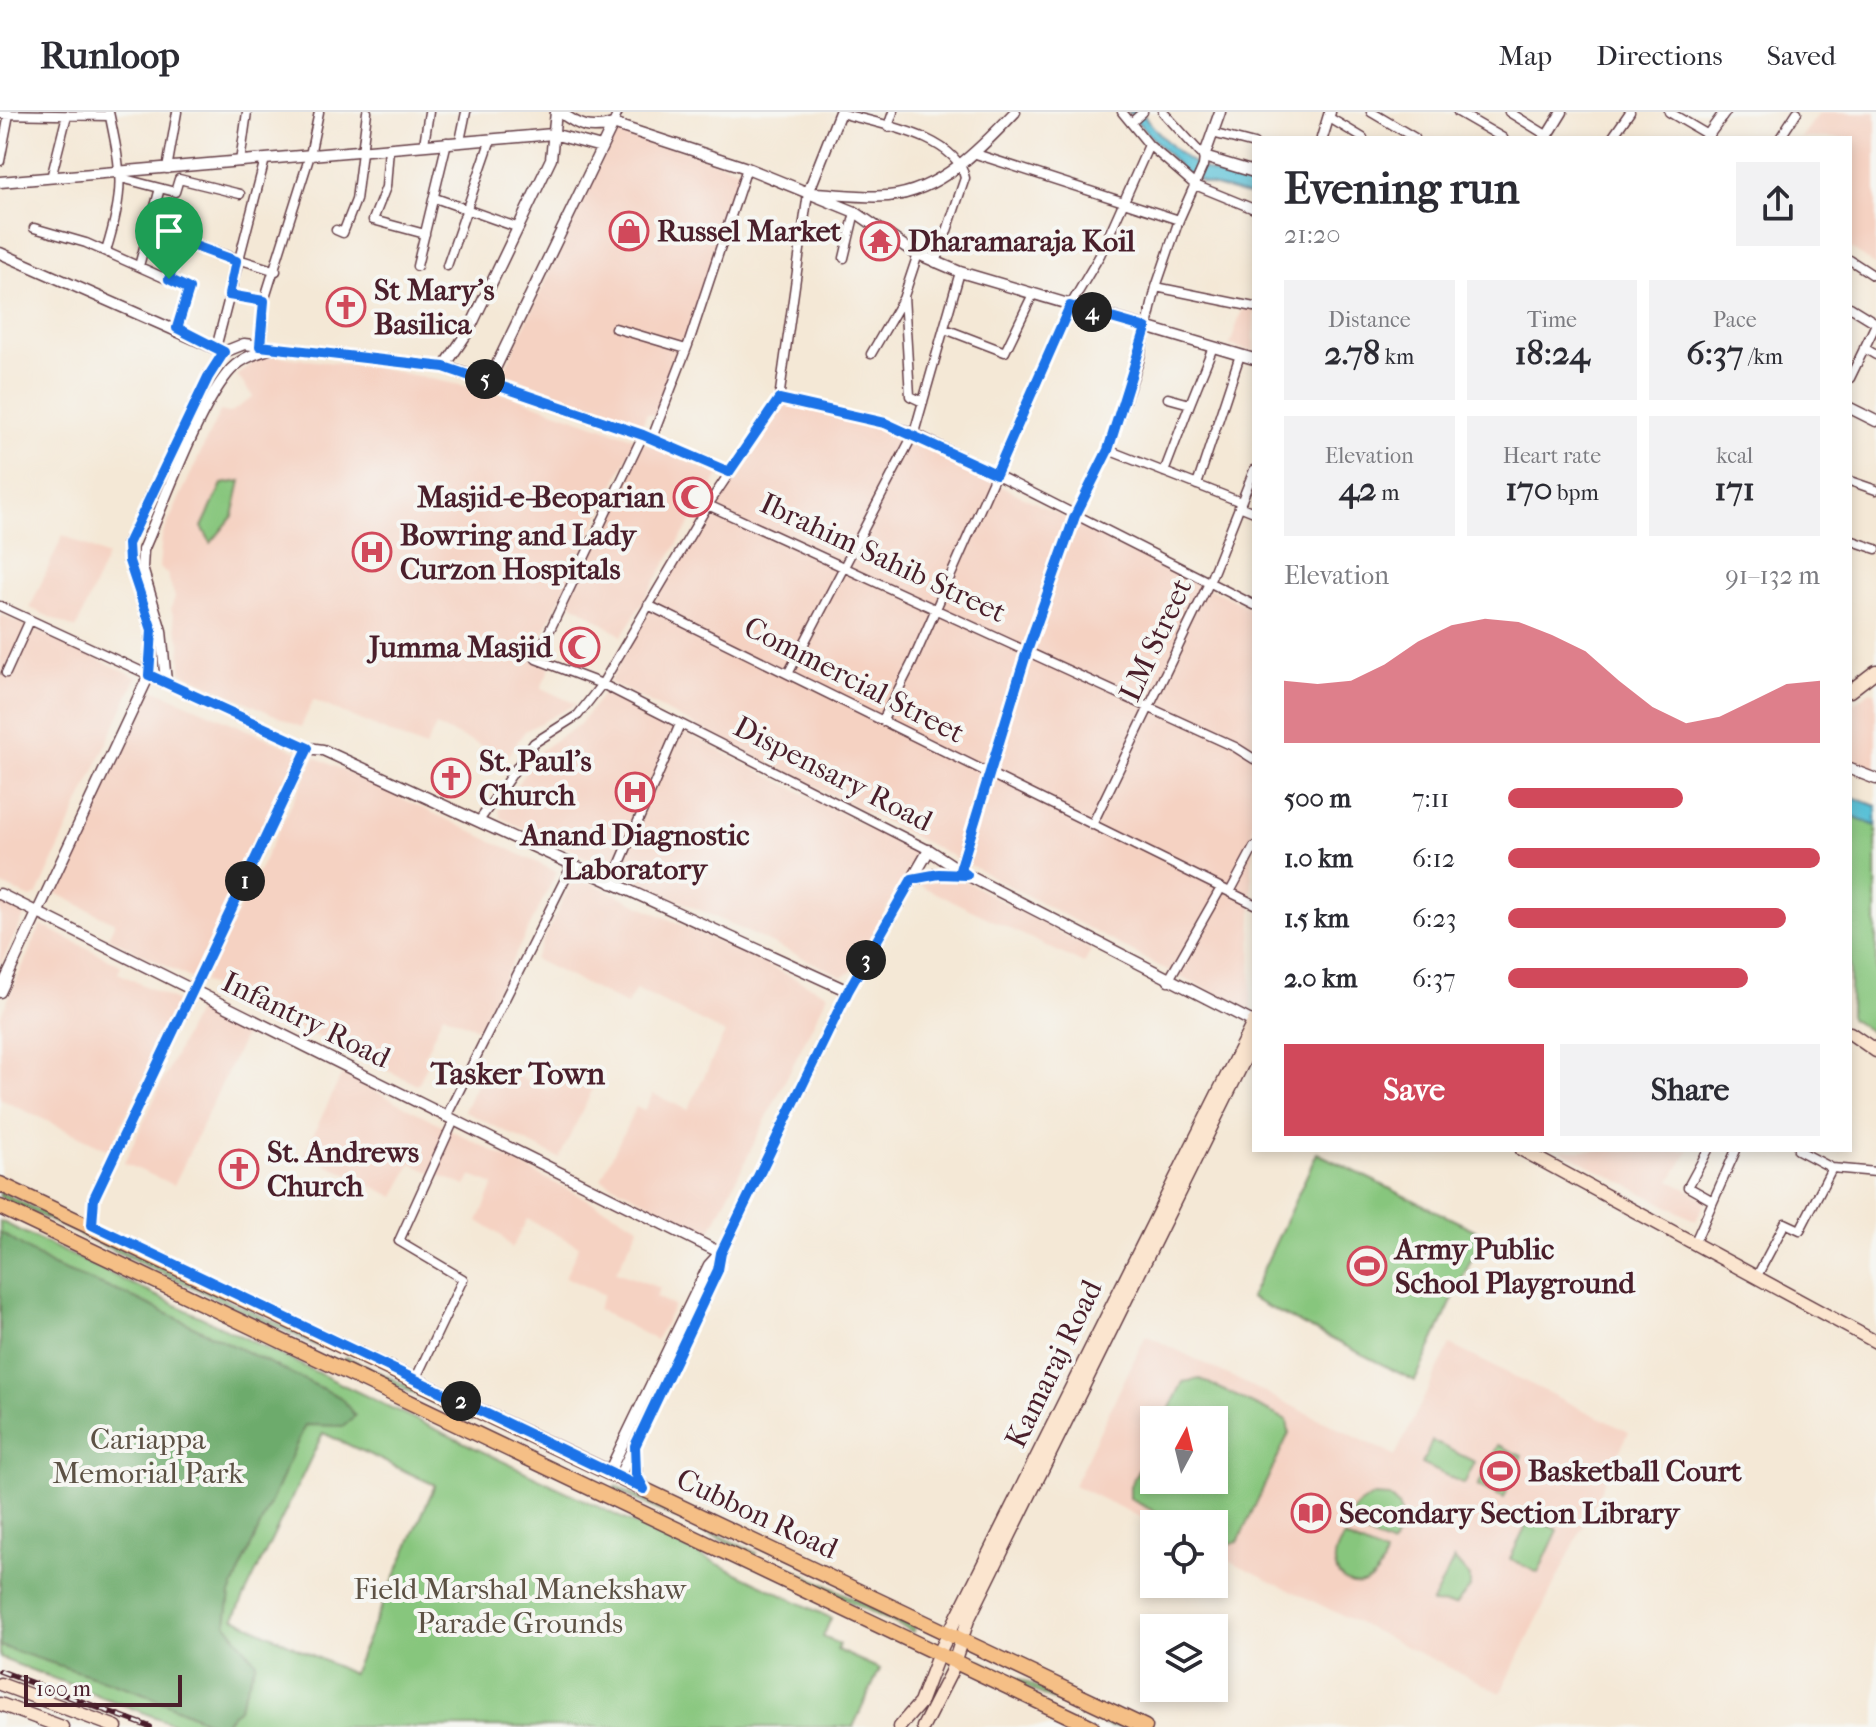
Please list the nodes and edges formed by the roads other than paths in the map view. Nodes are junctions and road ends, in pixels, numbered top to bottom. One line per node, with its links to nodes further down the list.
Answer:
1 (177, 112): 60 (street)
2 (247, 112): 57 (street)
3 (319, 112): 53 (street)
4 (367, 112): 51 (street)
5 (429, 112): 47 (street)
6 (466, 112): 44 (street)
7 (558, 112): 30 (street); 33 (street)
8 (618, 112): 30 (street)
9 (840, 112): 31 (street); 67 (street)
10 (893, 112): 31 (street)
11 (1015, 112): 52 (street)
12 (1122, 112): 29 (street)
13 (1143, 112): 29 (street)
14 (1163, 112): 56 (street)
15 (1220, 112): 32 (street)
16 (1371, 112): 36 (street)
17 (1458, 112): 37 (street)
18 (1509, 112): 38 (street)
19 (1562, 112): 39 (street)
20 (1630, 112): 40 (street)
21 (1669, 112): 41 (street)
22 (1725, 112): 41 (street)
23 (1797, 112): 42 (street)
24 (4, 114): 25 (street); 55 (street)
25 (35, 114): 26 (street)
26 (70, 114): 27 (street); 63 (street)
27 (109, 114): 62 (street)
28 (1329, 115): 34 (street); 35 (street)
29 (1132, 122): 48 (street)
30 (613, 124): 49 (street); 59 (street)
31 (888, 127): 58 (street)
32 (1212, 133): 46 (street); 56 (street)
33 (553, 134): 43 (street); 49 (street); 77 (street)
34 (1323, 136)
35 (1360, 136)
36 (1412, 136)
37 (1500, 136)
38 (1545, 136)
39 (1548, 136)
40 (1613, 136)
41 (1707, 136)
42 (1781, 136)
43 (491, 139): 44 (street); 71 (street)
44 (460, 141): 45 (street)
45 (447, 142): 47 (street); 69 (street)
46 (1252, 143)
47 (424, 144): 50 (street)
48 (1149, 145): 65 (street); 70 (street)
49 (601, 147): 120 (street)
50 (389, 148): 51 (street); 79 (street)
51 (363, 150): 53 (street); 78 (street)
52 (976, 154): 58 (street); 70 (street)
53 (310, 155): 54 (street); 91 (street)
54 (265, 159): 57 (street); 85 (street)
55 (0, 161)
56 (1204, 161): 61 (street); 65 (street)
57 (240, 162): 60 (street)
58 (962, 164): 67 (street); 87 (street)
59 (747, 168): 67 (street); 112 (street)
60 (167, 169): 62 (street)
61 (1252, 172)
62 (122, 176): 63 (street); 66 (street); 81 (street)
63 (51, 178): 64 (street)
64 (0, 182)
65 (1196, 184): 72 (street); 74 (street)
66 (160, 188): 68 (street); 88 (street)
67 (808, 193): 73 (street); 122 (street)
68 (240, 194)
69 (435, 198): 71 (street); 79 (street)
70 (1121, 201): 74 (street); 100 (street)
71 (469, 208): 77 (street); 90 (street)
72 (1252, 208)
73 (855, 212): 83 (street); 84 (street)
74 (1179, 220): 95 (street)
75 (187, 224): 80 (street)
76 (34, 228): 81 (street)
77 (519, 228): 119 (street)
78 (336, 230)
79 (425, 234): 89 (street)
80 (181, 241): 85 (street); 94 (street)
81 (106, 251): 88 (street)
82 (0, 253): 104 (street)
83 (918, 254): 87 (street); 98 (street)
84 (844, 258)
85 (236, 261): 91 (street); 97 (street)
86 (1852, 261): 93 (street)
87 (936, 263): 92 (street)
88 (139, 266): 94 (street)
89 (417, 266)
90 (447, 266)
91 (276, 271): 99 (street)
92 (960, 272): 96 (street); 107 (street)
93 (1876, 277)
94 (169, 279): 104 (street)
95 (1156, 287): 101 (street); 106 (street)
96 (1033, 294): 100 (street); 107 (street)
97 (229, 295): 99 (street); 113 (street)
98 (904, 296): 114 (street); 123 (street)
99 (264, 301): 108 (street)
100 (1070, 306): 106 (street); 132 (street)
101 (1252, 307)
102 (1852, 308): 103 (street)
103 (1876, 324): 111 (street)
104 (177, 328): 113 (street)
105 (615, 328): 112 (street)
106 (1146, 328): 110 (street); 129 (street)
107 (945, 329): 123 (street)
108 (260, 346): 109 (street); 113 (street)
109 (275, 347): 119 (street); 155 (street)
110 (1213, 347): 115 (street); 124 (street)
111 (1864, 348): 116 (street); 118 (street)
112 (686, 349): 128 (street)
113 (220, 350): 154 (street)
114 (871, 354)
115 (1240, 355): 117 (street); 135 (street)
116 (1876, 355)
117 (1252, 358)
118 (1852, 366)
119 (444, 367): 120 (street)
120 (489, 381): 128 (street)
121 (1168, 398): 124 (street)
122 (779, 399): 127 (street); 130 (street)
123 (923, 402): 127 (street)
124 (1190, 404): 131 (street)
125 (1852, 409): 126 (street)
126 (1876, 421)
127 (914, 433): 132 (street); 143 (street)
128 (647, 436): 130 (street); 156 (street, Dispensary Road)
129 (1108, 450): 131 (street); 140 (street)
130 (729, 472): 138 (street)
131 (1164, 472): 135 (street)
132 (996, 474): 140 (street); 148 (street)
133 (1252, 475): 137 (street, LM Street)
134 (1852, 482): 136 (street)
135 (1197, 485): 137 (street)
136 (1876, 490)
137 (1240, 504): 139 (street); 144 (street, LM Street)
138 (708, 505): 143 (street, Ibrahim Sahib Street); 146 (street)
139 (1252, 511)
140 (1075, 516): 144 (street); 150 (street)
141 (1852, 541): 142 (street)
142 (1876, 549)
143 (846, 566): 148 (street, Ibrahim Sahib Street); 153 (street)
144 (1209, 583): 145 (street); 158 (street, LM Street)
145 (1252, 604)
146 (648, 605): 153 (street, Commercial Street); 156 (street)
147 (0, 606): 149 (street)
148 (937, 609): 150 (street, Ibrahim Sahib Street); 159 (street)
149 (30, 620): 152 (street); 154 (street)
150 (1027, 651): 158 (street, Ibrahim Sahib Street); 164 (street)
151 (1876, 671): 157 (main road)
152 (6, 673)
153 (788, 674): 159 (street, Commercial Street)
154 (149, 675): 155 (street); 177 (street)
155 (166, 682): 161 (street)
156 (602, 684): 160 (street, Dispensary Road); 166 (street)
157 (1852, 689)
158 (1151, 708): 162 (street, Ibrahim Sahib Street); 167 (street, LM Street)
159 (883, 720): 164 (street, Commercial Street)
160 (680, 724): 168 (street, Dispensary Road); 173 (street)
161 (308, 748): 166 (street); 179 (street)
162 (1252, 758)
163 (1852, 770): 165 (street)
164 (990, 776): 167 (street, Commercial Street); 171 (street)
165 (1876, 779)
166 (479, 821): 170 (street)
167 (1092, 825): 174 (street, Commercial Street)
168 (929, 850): 171 (street, Dispensary Road); 172 (street)
169 (1252, 850): 174 (street)
170 (572, 865): 173 (street); 187 (street)
171 (964, 872): 172 (street); 178 (street, Dispensary Road)
172 (912, 879): 180 (street)
173 (611, 884): 180 (street)
174 (1225, 890): 176 (street, Commercial Street); 178 (street)
175 (0, 894): 177 (street, Infantry Road)
176 (1252, 903)
177 (36, 912): 179 (street, Infantry Road); 181 (street)
178 (1168, 981): 182 (street, Dispensary Road)
179 (191, 990): 187 (street, Infantry Road); 197 (street)
180 (848, 991): 199 (street)
181 (0, 992)
182 (1252, 1021)
183 (1252, 1026): 211 (main road, Kamaraj Road)
184 (1852, 1034): 186 (main road)
185 (1252, 1044): 211 (main road, Kamaraj Road)
186 (1876, 1051)
187 (450, 1119): 199 (street, Infantry Road); 206 (street)
188 (1526, 1152): 198 (main road)
189 (1707, 1152): 195 (street)
190 (1735, 1152): 195 (street)
191 (1802, 1152): 192 (street)
192 (1832, 1168): 193 (street); 200 (street)
193 (1876, 1172)
194 (0, 1184): 197 (main road, Cubbon Road)
195 (1713, 1201): 198 (street)
196 (0, 1207): 205 (main road, Cubbon Road)
197 (92, 1225): 203 (main road, Cubbon Road)
198 (1695, 1242): 200 (main road)
199 (721, 1253): 209 (street); 210 (street)
200 (1757, 1276): 201 (main road)
201 (1862, 1334): 202 (main road); 204 (main road)
202 (1876, 1335)
203 (334, 1341): 205 (main road); 206 (main road, Cubbon Road)
204 (1876, 1342)
205 (325, 1361): 208 (main road, Cubbon Road)
206 (415, 1380): 207 (main road, Cubbon Road)
207 (491, 1414): 208 (main road); 210 (main road, Cubbon Road)
208 (481, 1434): 214 (main road, Cubbon Road)
209 (635, 1446): 210 (street); 212 (street)
210 (614, 1474): 212 (main road, Cubbon Road)
211 (1030, 1482): 215 (main road, Kamaraj Road)
212 (644, 1489): 213 (main road, Cubbon Road)
213 (773, 1552): 214 (main road); 215 (main road, Cubbon Road)
214 (762, 1570): 216 (main road, Cubbon Road)
215 (955, 1637): 216 (main road, Kamaraj Road); 217 (main road, Kamaraj Road); 225 (main road, Cubbon Road)
216 (939, 1653): 217 (main road, Cubbon Road); 222 (main road, Kamaraj Road)
217 (955, 1661): 223 (main road, Kamaraj Road); 224 (main road, Cubbon Road)
218 (0, 1684): 221 (main road)
219 (0, 1704): 220 (main road)
220 (62, 1727)
221 (116, 1727)
222 (899, 1727)
223 (923, 1727)
224 (1092, 1727)
225 (1145, 1727)

